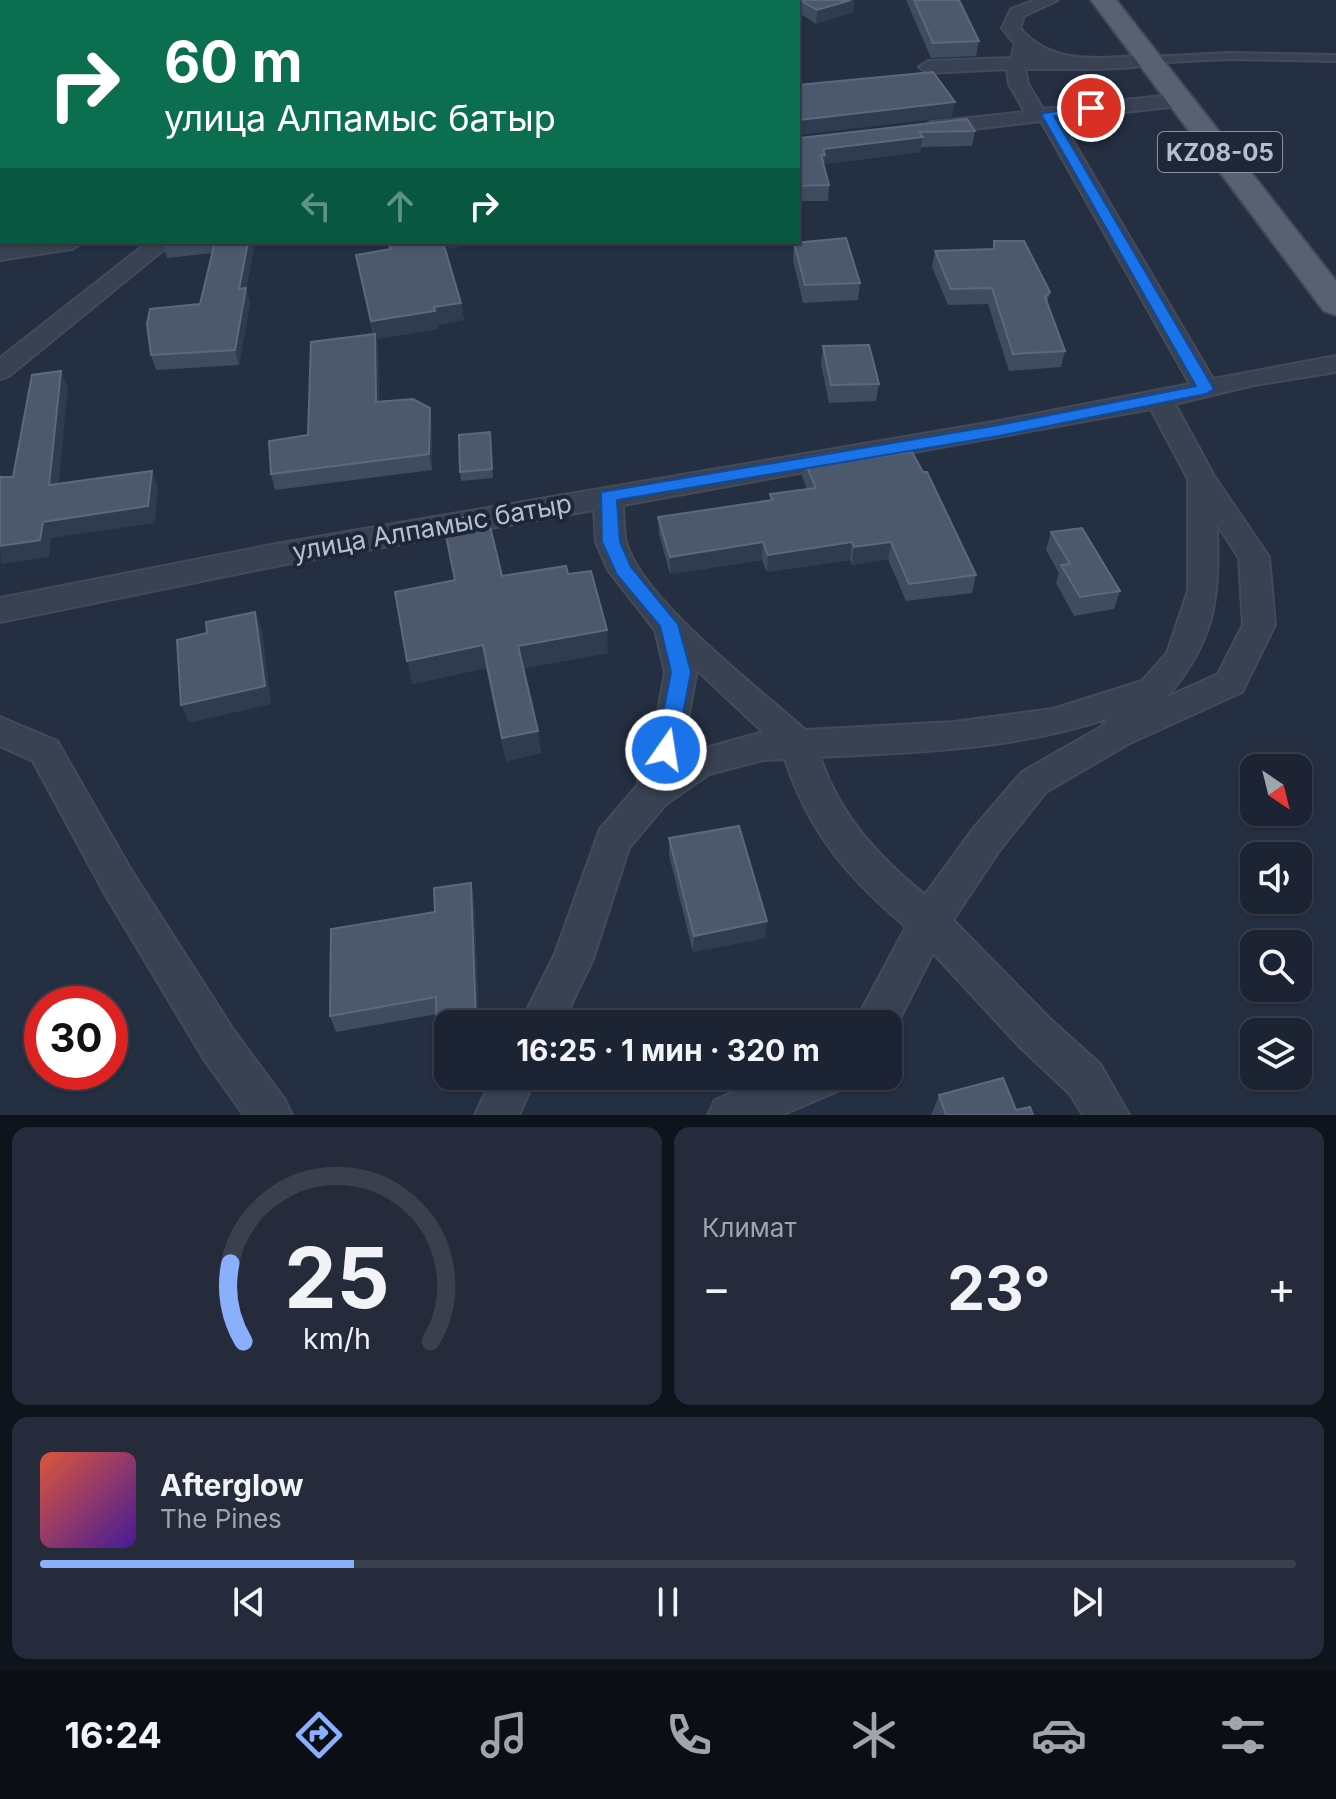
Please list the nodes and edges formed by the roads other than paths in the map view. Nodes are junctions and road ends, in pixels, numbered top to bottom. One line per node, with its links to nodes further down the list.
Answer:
1 (1050, 0): 3 (street)
2 (1103, 0): 5 (main road, KZ08-05)
3 (1019, 42): 6 (street); 7 (street)
4 (1336, 58): 5 (lane)
5 (1150, 60): 6 (street); 9 (main road, KZ08-05)
6 (1061, 61): 7 (street)
7 (1015, 63): 8 (street); 10 (street)
8 (928, 67)
9 (1180, 100): 10 (street); 15 (main road, KZ08-05)
10 (1042, 114): 11 (street); 18 (street)
11 (918, 130)
12 (59, 244): 14 (street)
13 (159, 244): 17 (street)
14 (0, 253)
15 (1336, 304)
16 (1336, 364): 18 (street, улица Алпамыс батыр)
17 (0, 371)
18 (1206, 389): 19 (street, улица Алпамыс батыр)
19 (1159, 400): 20 (street); 21 (street, улица Алпамыс батыр)
20 (1202, 479): 24 (street); 26 (street)
21 (608, 496): 22 (street, улица Алпамыс батыр); 23 (street)
22 (0, 610)
23 (669, 624): 27 (street); 28 (street)
24 (1153, 690): 26 (street); 27 (street)
25 (0, 731): 34 (street)
26 (1113, 737): 29 (street)
27 (798, 744): 28 (street); 29 (street)
28 (653, 793): 30 (street)
29 (929, 922): 31 (street); 37 (street)
30 (548, 1010)
31 (882, 1010)
32 (509, 1090): 35 (street)
33 (790, 1090): 36 (street)
34 (270, 1115)
35 (497, 1115)
36 (730, 1115)
37 (1107, 1115)

